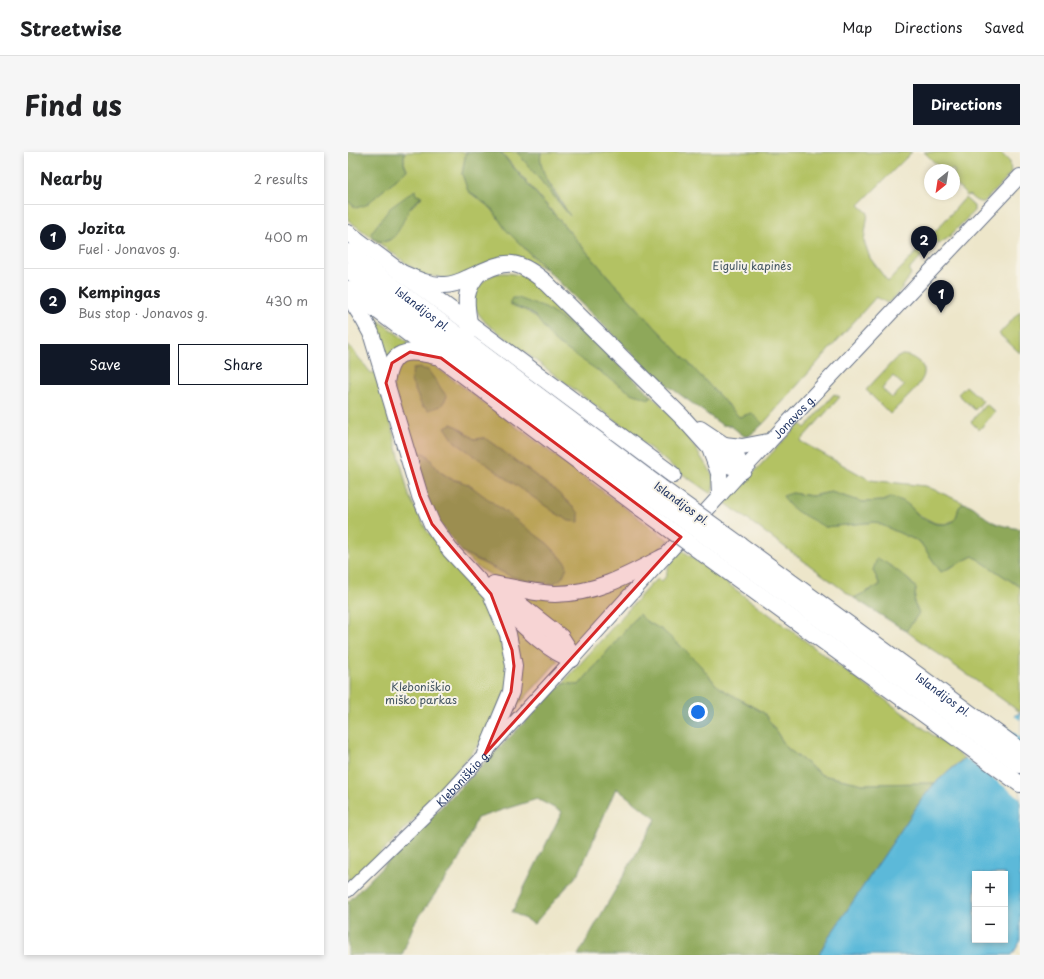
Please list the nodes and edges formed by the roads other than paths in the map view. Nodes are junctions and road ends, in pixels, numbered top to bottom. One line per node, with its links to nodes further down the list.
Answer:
1 (1020, 176): 15 (main road, Jonavos g.)
2 (348, 233): 5 (highway)
3 (348, 252): 12 (highway, Islandijos pl.)
4 (348, 270): 20 (highway, Islandijos pl.)
5 (400, 272): 6 (highway); 10 (highway)
6 (479, 274): 9 (highway); 16 (highway)
7 (348, 288): 13 (highway)
8 (348, 295): 14 (highway)
9 (467, 307): 10 (highway); 11 (highway)
10 (469, 324): 11 (highway); 12 (highway)
11 (489, 338): 18 (highway)
12 (472, 345): 20 (highway, Islandijos pl.)
13 (441, 358): 14 (highway); 20 (highway)
14 (386, 383): 23 (highway)
15 (768, 442): 16 (highway); 17 (main road, Jonavos g.)
16 (717, 447): 17 (highway); 19 (highway)
17 (743, 470): 19 (main road, Jonavos g.)
18 (673, 476)
19 (720, 494): 22 (main road, Jonavos g.)
20 (651, 497): 21 (highway, Islandijos pl., bridge)
21 (730, 555): 25 (highway, Islandijos pl.); 29 (highway)
22 (663, 557): 23 (highway); 24 (main road, Jonavos g.)
23 (492, 589): 24 (highway); 27 (highway)
24 (572, 659): 27 (street, Kleboniškio g.)
25 (886, 660): 26 (highway, Islandijos pl.); 28 (highway, Islandijos pl.)
26 (1020, 750)
27 (485, 754): 30 (street, Kleboniškio g.)
28 (1020, 766)
29 (1020, 784)
30 (348, 891)

